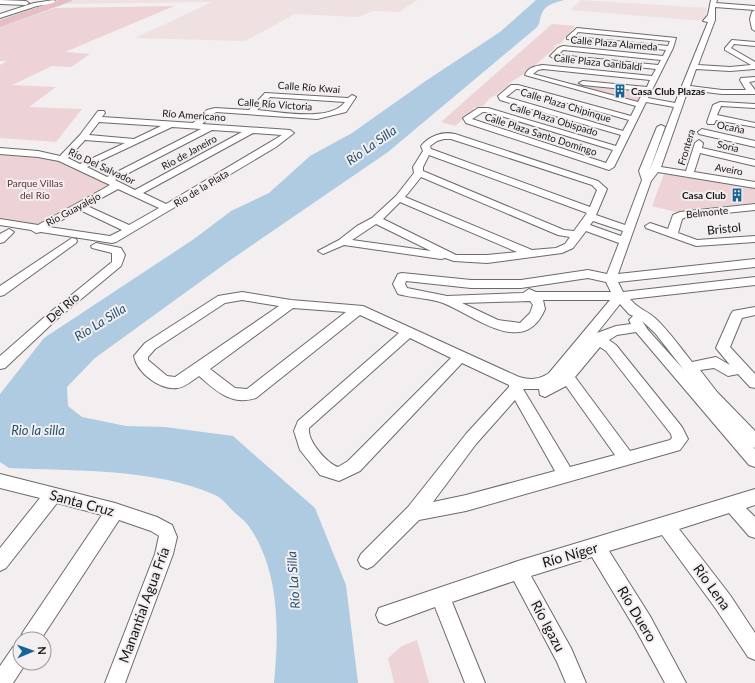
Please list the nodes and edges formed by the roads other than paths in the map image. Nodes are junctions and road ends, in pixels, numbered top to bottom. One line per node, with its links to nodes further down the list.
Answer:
1 (68, 0): 3 (main road)
2 (0, 2): 5 (street)
3 (58, 2): 5 (street); 12 (main road); 13 (main road)
4 (714, 3): 6 (street); 11 (street)
5 (36, 4): 8 (street)
6 (755, 8)
7 (0, 11): 8 (street)
8 (12, 11): 10 (street)
9 (755, 12): 14 (street)
10 (0, 16)
11 (712, 18): 22 (street); 24 (street)
12 (0, 20)
13 (0, 24)
14 (755, 29)
15 (755, 44): 17 (street)
16 (670, 48): 16 (street); 19 (street)
17 (733, 53): 18 (street); 20 (street)
18 (755, 55)
19 (665, 58): 21 (street); 21 (street, Calle Plaza Alameda)
20 (755, 66): 22 (street)
21 (660, 67): 23 (street)
22 (694, 67): 27 (street)
23 (655, 78): 26 (street, Calle Plaza Garibaldi); 30 (street)
24 (680, 78)
25 (755, 79): 28 (street)
26 (549, 80): 30 (street); 30 (street)
27 (687, 86): 28 (street); 32 (street)
28 (753, 92)
29 (308, 97): 31 (street, Calle Río Kwai); 33 (street); 35 (street, Calle Río Kwai)
30 (645, 97): 32 (street); 36 (street)
31 (351, 98): 35 (street, Calle Río Victoria)
32 (675, 101): 55 (street); 59 (street)
33 (301, 106)
34 (755, 106): 39 (street, Frontera)
35 (250, 112): 40 (street, Calle Río Victoria)
36 (633, 119): 45 (street); 45 (street, Calle Plaza Chipinque)
37 (467, 120): 49 (street, Calle Plaza Obispado); 49 (street, Calle Plaza Santo Domingo)
38 (172, 124): 40 (street, Río Americano); 46 (street, Río Americano); 47 (street)
39 (708, 124): 41 (street); 48 (street, Ocaña); 50 (street, Frontera)
40 (196, 125): 42 (street, Río Americano)
41 (755, 125)
42 (211, 127): 43 (street, Río Americano); 60 (street, Rio Guayalejo)
43 (252, 130): 44 (street, Río Americano); 62 (street, Río de Janeiro)
44 (290, 133): 66 (street, Río de la Plata)
45 (625, 134): 49 (street)
46 (84, 137): 47 (street); 53 (street)
47 (135, 141): 56 (street)
48 (755, 144)
49 (618, 149)
50 (697, 150): 54 (street, Soria); 58 (street, Frontera)
51 (0, 151): 53 (street, Río Del Salvador)
52 (427, 151): 57 (street); 67 (street); 67 (street)
53 (62, 159): 56 (street, Río Del Salvador)
54 (755, 163)
55 (657, 166): 58 (street, Aveiro); 59 (street)
56 (81, 167): 60 (street, Río Del Salvador)
57 (419, 173): 63 (street); 77 (street)
58 (693, 173): 61 (street, Aveiro)
59 (646, 180): 73 (street)
60 (112, 183): 62 (street, Río Del Salvador); 64 (street, Rio Guayalejo)
61 (755, 185)
62 (136, 194): 66 (street, Río Del Salvador)
63 (399, 198): 68 (street); 85 (street)
64 (80, 206): 72 (street); 75 (street, Rio Guayalejo)
65 (755, 207): 76 (street, Belmonte)
66 (167, 208): 72 (street, Río de la Plata)
67 (590, 214): 70 (street); 73 (street)
68 (376, 220): 82 (street); 86 (street)
69 (0, 222): 75 (street)
70 (585, 226): 77 (street); 81 (street)
71 (650, 226): 76 (street, Bristol)
72 (131, 230): 83 (street, Río de la Plata)
73 (629, 230): 81 (street)
74 (4, 231): 75 (street); 79 (street)
75 (34, 231): 80 (street); 83 (street)
76 (672, 234): 78 (street, Bristol)
77 (577, 235): 85 (street)
78 (755, 238)
79 (0, 240)
80 (72, 241): 83 (street); 92 (street)
81 (624, 241): 89 (street)
82 (343, 242): 84 (street); 86 (street)
83 (114, 245): 104 (street, Del Río)
84 (323, 251)
85 (531, 254): 86 (street)
86 (454, 258)
87 (752, 264): 88 (street); 89 (street)
88 (755, 276)
89 (611, 279): 91 (street); 93 (street)
90 (755, 281): 93 (street)
91 (521, 284): 94 (street); 95 (street)
92 (0, 292)
93 (620, 296): 94 (street); 98 (street); 102 (street)
94 (533, 297): 95 (street); 95 (street)
95 (447, 300)
96 (291, 304): 97 (street); 107 (street); 107 (street)
97 (354, 311): 101 (street); 107 (street)
98 (633, 311): 100 (street); 105 (street)
99 (755, 311): 106 (street)
100 (639, 327): 102 (street); 113 (street)
101 (406, 334): 103 (street); 103 (street)
102 (594, 337): 108 (street); 112 (street)
103 (458, 359): 110 (street)
104 (0, 364)
105 (691, 367): 106 (street); 111 (street)
106 (740, 368): 109 (street)
107 (200, 369)
108 (564, 372): 110 (street); 112 (street)
109 (755, 383)
110 (516, 386): 114 (street); 120 (street)
111 (755, 442)
112 (626, 458): 114 (street)
113 (755, 460)
114 (566, 476): 120 (street)
115 (0, 480): 116 (street, Santa Cruz)
116 (53, 495): 119 (street, Santa Cruz); 126 (street)
117 (755, 497): 118 (street, Río Níger)
118 (732, 504): 121 (street, Río Níger); 123 (street)
119 (115, 511): 122 (street, Santa Cruz); 130 (street)
120 (414, 513): 125 (street)
121 (666, 526): 124 (street, Río Níger); 131 (street, Río Lena)
122 (164, 527): 134 (street, Manantial Agua Fría)
123 (755, 530)
124 (596, 547): 127 (street, Río Níger); 137 (street, Río Duero)
125 (367, 560)
126 (0, 562)
127 (518, 570): 128 (street, Río Níger); 136 (street, Río Igazu)
128 (440, 596): 129 (street, Río Níger); 135 (street)
129 (386, 615)
130 (35, 631)
131 (755, 650)
132 (12, 666): 133 (street)
133 (1, 683)
134 (115, 683)
135 (475, 683)
136 (576, 683)
137 (676, 683)

